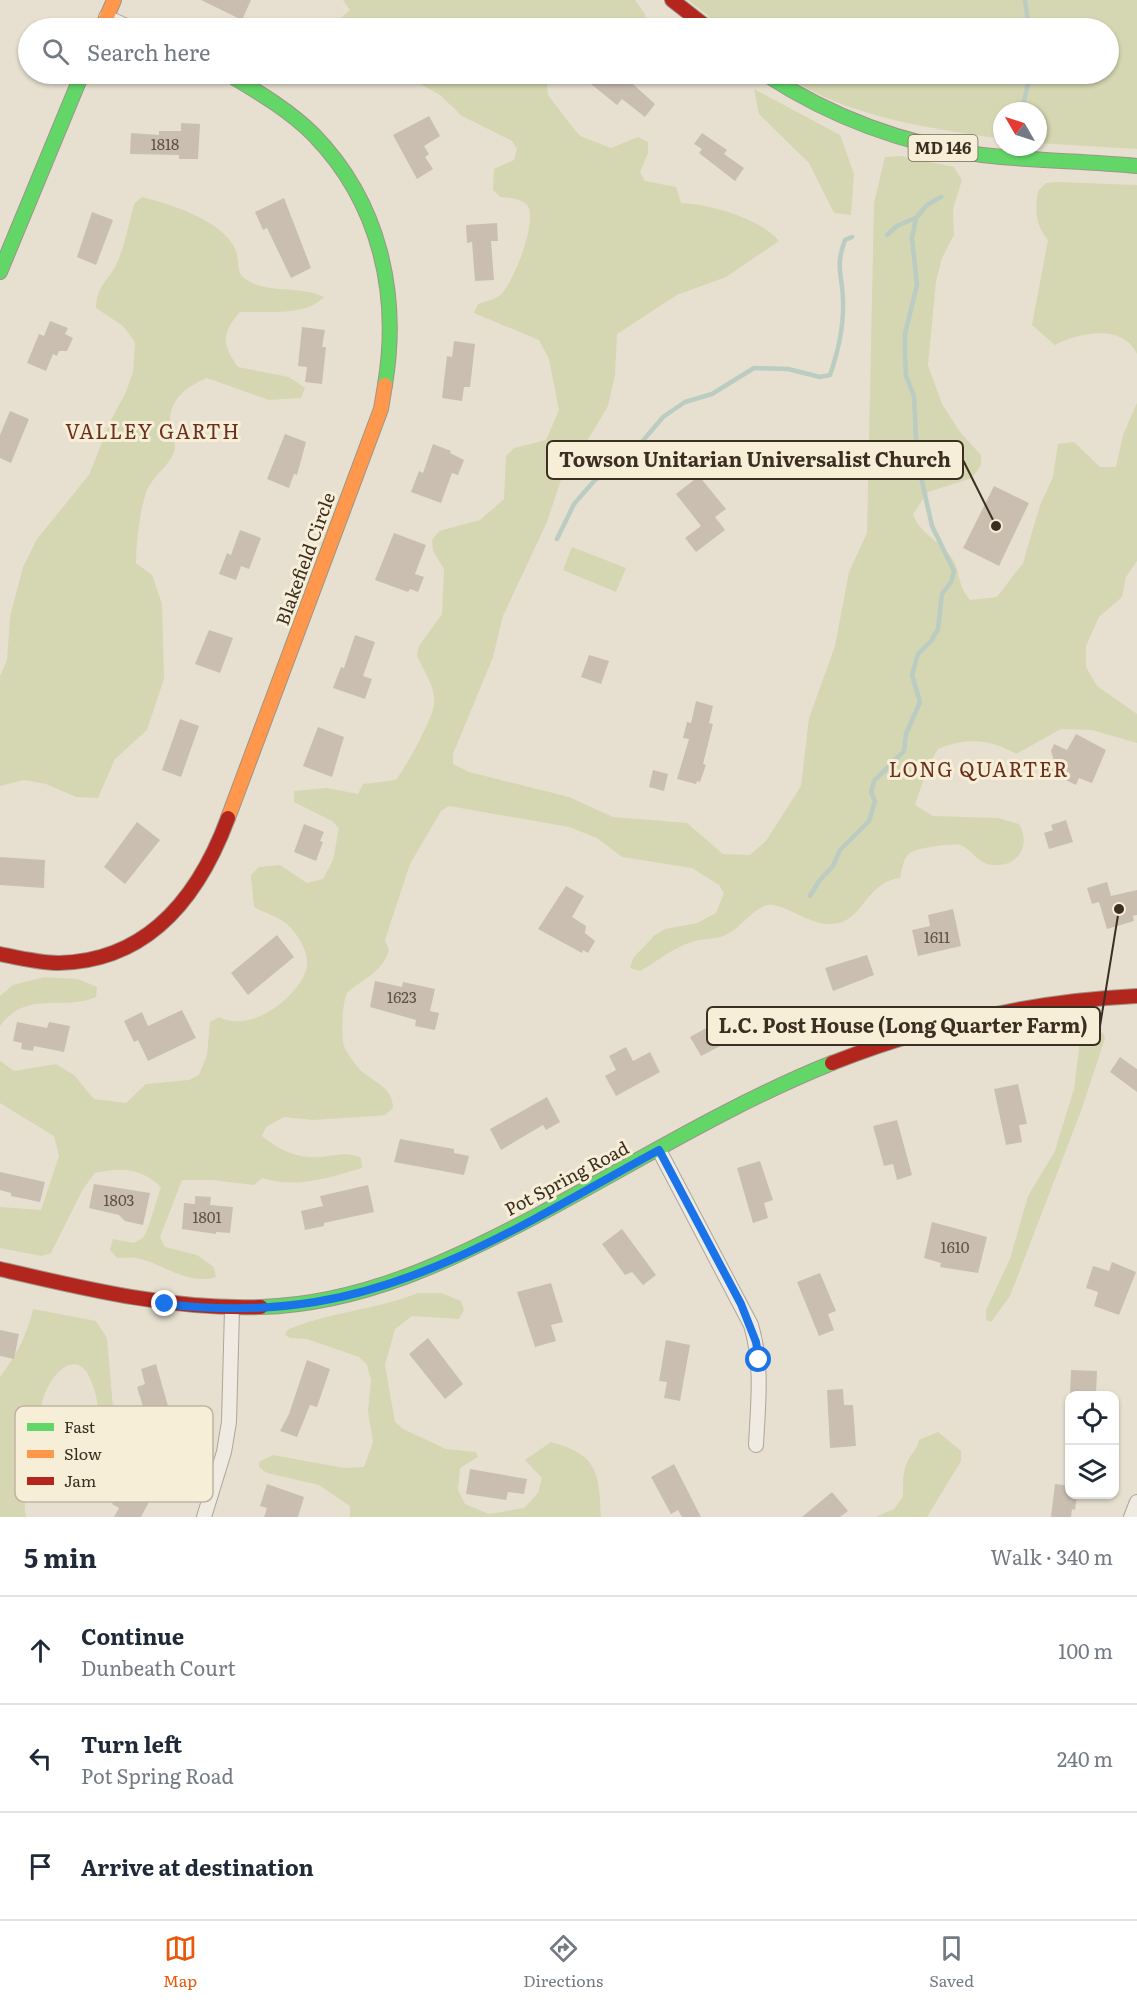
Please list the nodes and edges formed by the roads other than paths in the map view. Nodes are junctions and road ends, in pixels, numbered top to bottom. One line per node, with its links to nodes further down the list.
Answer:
1 (114, 0): 3 (street)
2 (672, 0): 4 (street)
3 (106, 18)
4 (695, 18)
5 (78, 84): 9 (street)
6 (249, 84): 10 (street, Blakefield Circle)
7 (780, 84): 8 (street, MD 146)
8 (1137, 166)
9 (0, 272)
10 (0, 954)
11 (1137, 996): 12 (street, Pot Spring Road)
12 (659, 1150): 14 (street, Pot Spring Road); 15 (street)
13 (0, 1269): 14 (street, Pot Spring Road)
14 (232, 1309): 16 (street)
15 (756, 1445)
16 (213, 1488)
17 (209, 1502): 19 (street)
18 (1137, 1502): 20 (street)
19 (204, 1517)
20 (1131, 1517)

